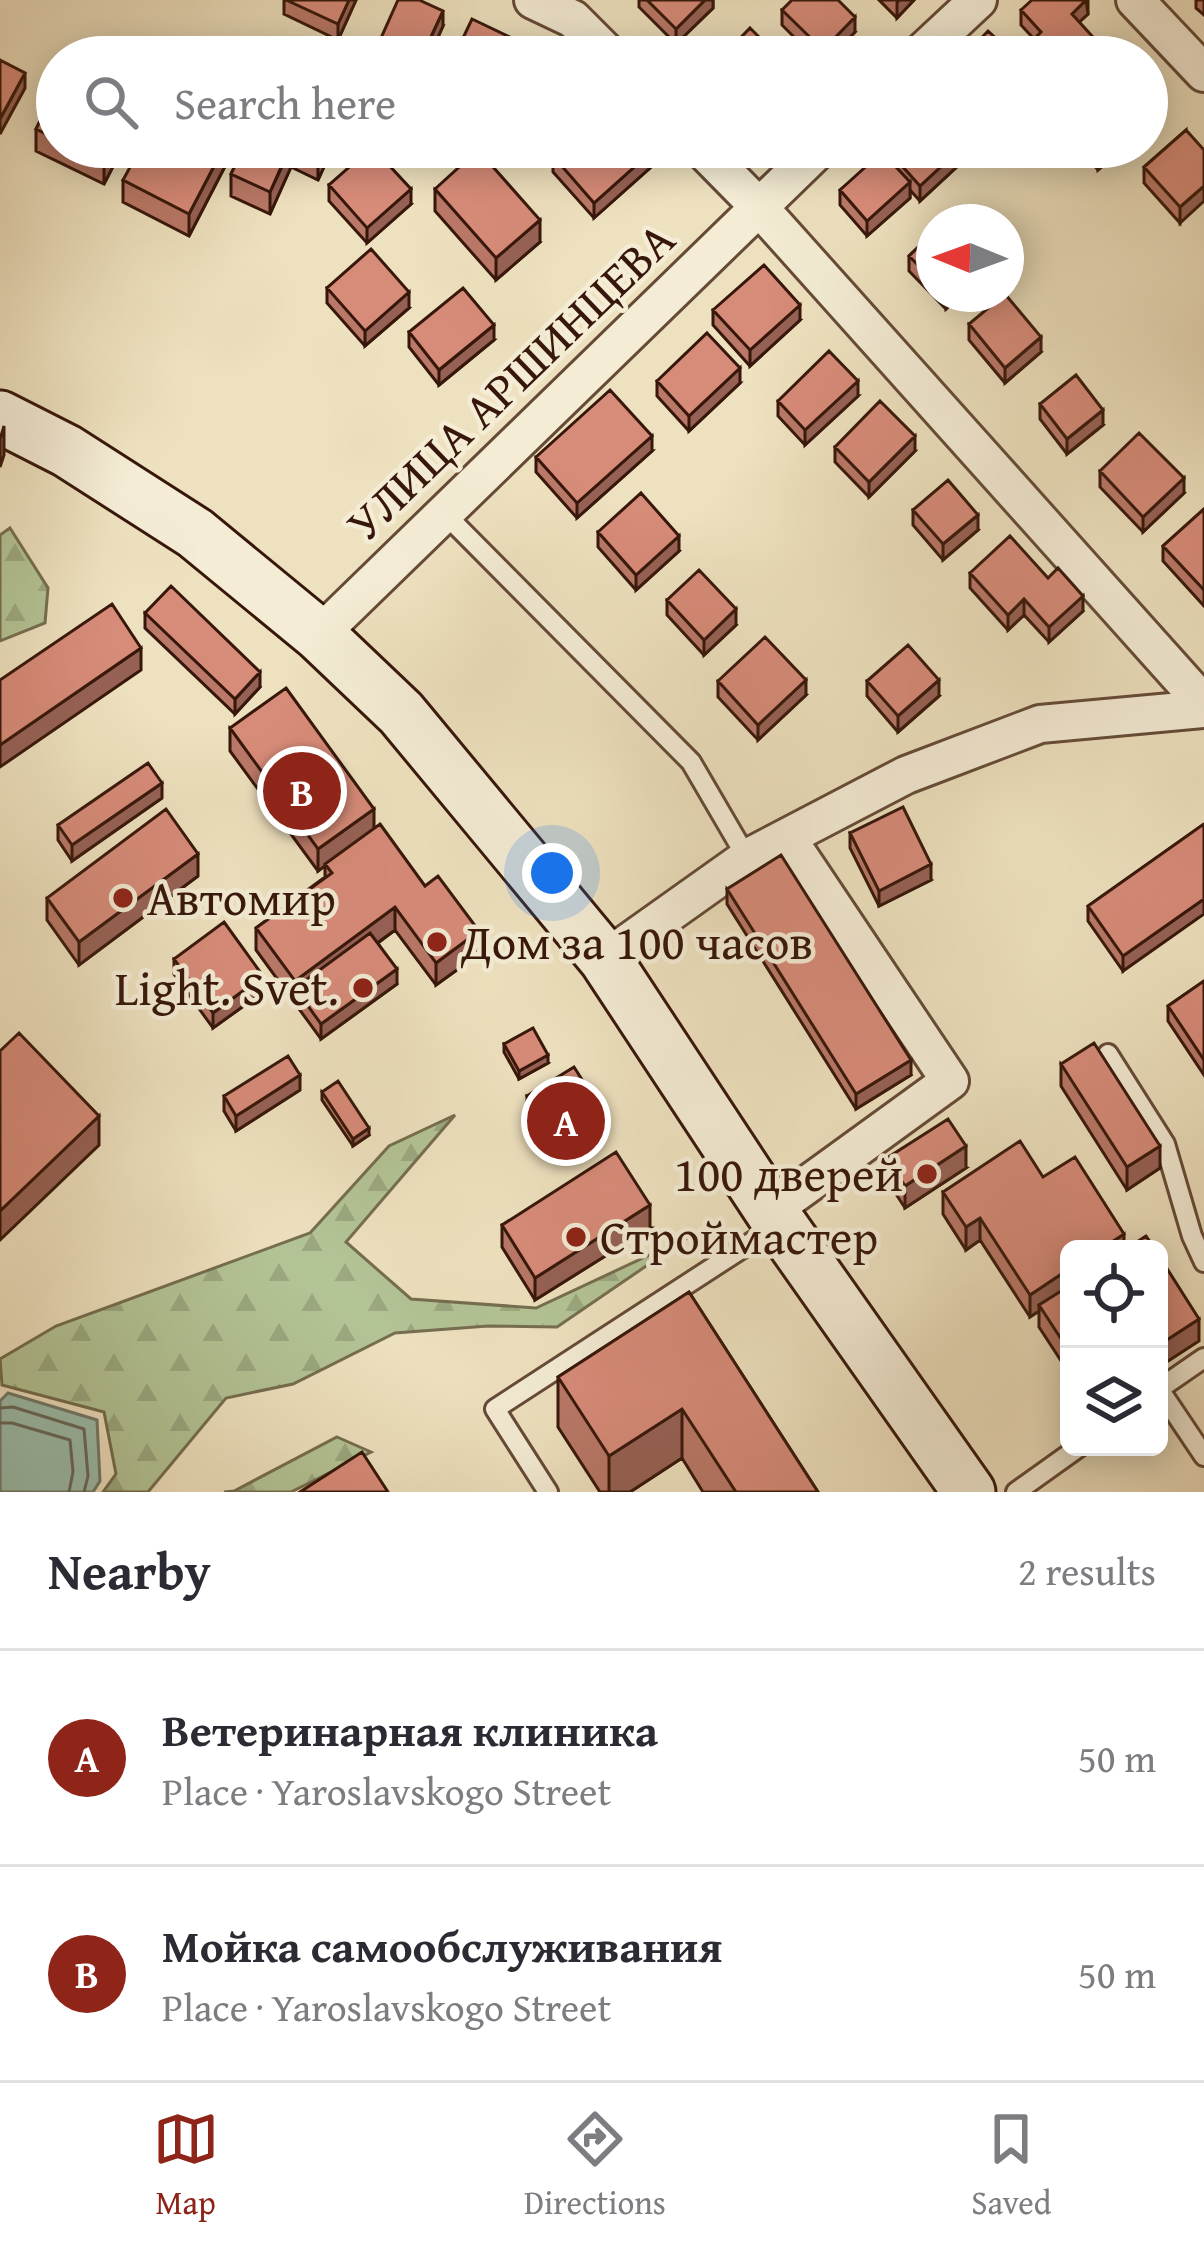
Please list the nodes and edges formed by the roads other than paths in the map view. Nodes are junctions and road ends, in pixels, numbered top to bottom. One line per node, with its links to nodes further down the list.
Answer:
1 (533, 0): 4 (street)
2 (978, 0): 5 (street)
3 (1135, 0): 6 (street)
4 (590, 36)
5 (939, 36)
6 (1204, 73)
7 (721, 168): 9 (street)
8 (799, 168): 9 (street, УЛИЦА АРШИНЦЕВА)
9 (758, 206): 11 (street, УЛИЦА АРШИНЦЕВА); 13 (street)
10 (0, 417): 12 (street)
11 (445, 513): 12 (street, УЛИЦА АРШИНЦЕВА); 14 (lane)
12 (319, 635): 15 (street)
13 (1204, 706): 14 (street)
14 (747, 858): 15 (street); 17 (street)
15 (604, 959): 17 (street)
16 (1108, 1054): 18 (lane)
17 (775, 1217): 22 (lane); 23 (street)
18 (1204, 1262)
19 (1204, 1358): 21 (lane)
20 (1066, 1456): 24 (lane)
21 (1204, 1456)
22 (548, 1492)
23 (969, 1492)
24 (1016, 1492)

